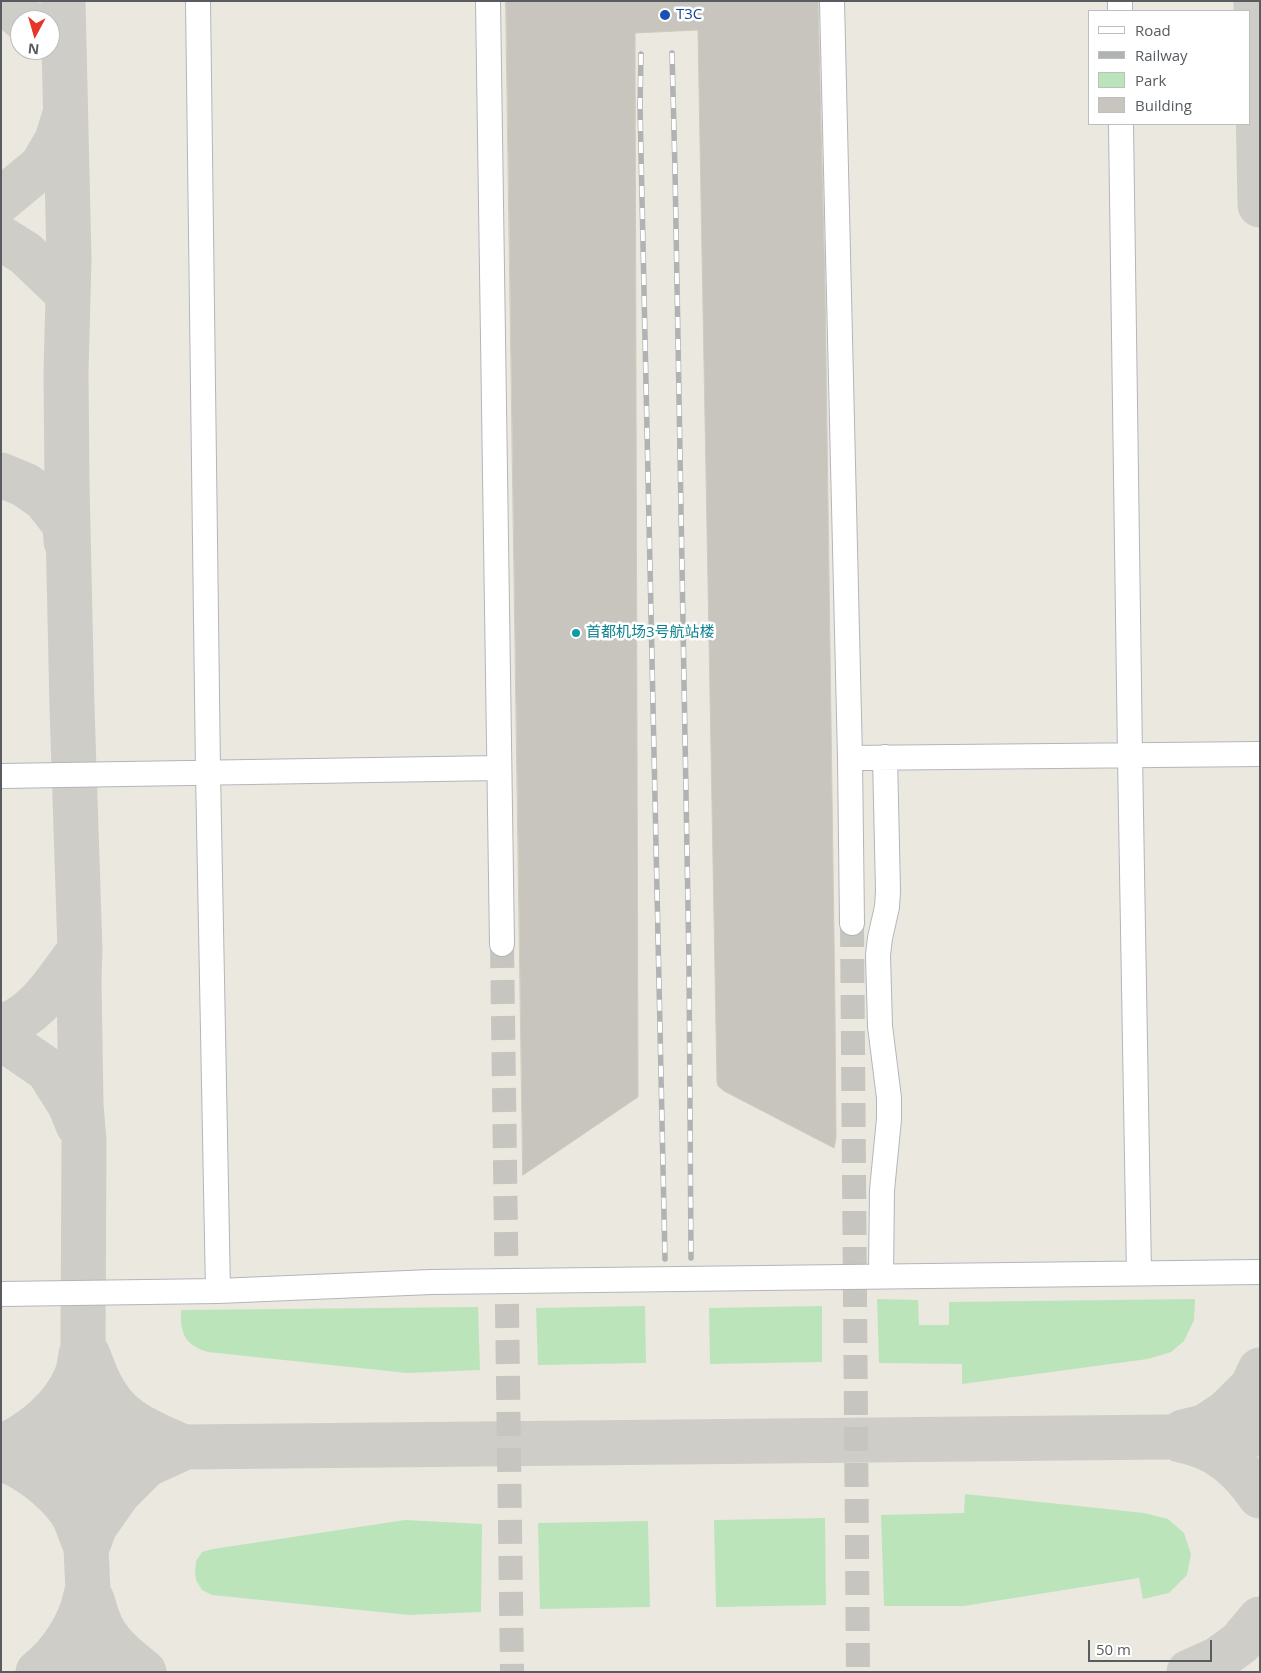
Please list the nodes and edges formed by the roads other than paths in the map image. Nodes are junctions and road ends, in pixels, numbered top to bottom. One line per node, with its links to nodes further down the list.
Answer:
1 (198, 1): 10 (lane)
2 (488, 1): 9 (lane)
3 (832, 1): 8 (lane)
4 (1121, 125): 6 (lane)
5 (1260, 754): 6 (lane)
6 (1130, 756): 7 (lane); 15 (lane)
7 (885, 757): 8 (lane); 16 (lane)
8 (850, 758): 12 (lane)
9 (499, 768): 10 (lane); 13 (lane)
10 (208, 772): 11 (lane); 17 (lane)
11 (1, 776)
12 (852, 923)
13 (502, 944)
14 (1260, 1272): 15 (lane)
15 (1139, 1273): 16 (lane)
16 (881, 1275): 17 (lane)
17 (218, 1291): 18 (lane)
18 (1, 1294)

